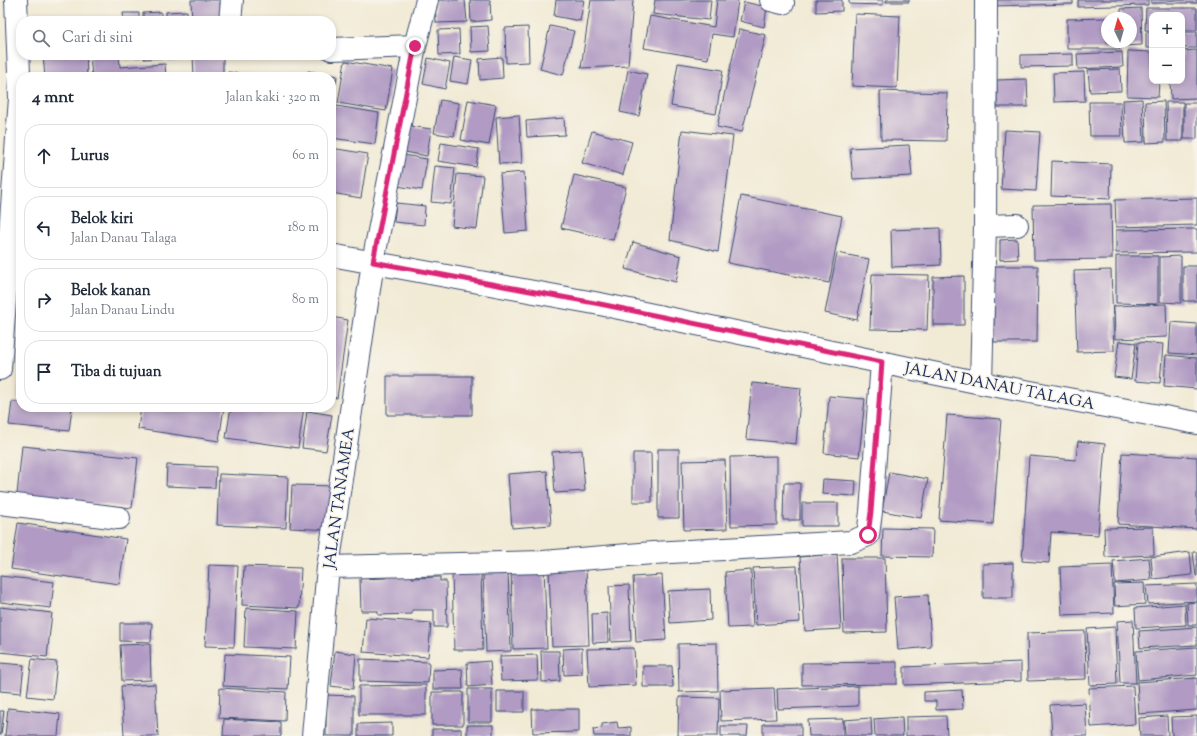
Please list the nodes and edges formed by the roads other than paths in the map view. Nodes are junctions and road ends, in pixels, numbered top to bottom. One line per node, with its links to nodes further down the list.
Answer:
1 (16, 0): 5 (street)
2 (232, 0): 6 (street)
3 (427, 0): 7 (street, JALAN TANAMEA)
4 (986, 0): 14 (street)
5 (17, 16)
6 (230, 16)
7 (415, 46): 8 (street); 16 (street, JALAN TANAMEA)
8 (336, 49)
9 (18, 60): 10 (street)
10 (19, 72)
11 (16, 146): 12 (street)
12 (11, 207): 18 (street)
13 (1017, 225): 14 (street)
14 (985, 226): 19 (street)
15 (336, 256): 16 (street, JALAN DANAU TALAGA)
16 (373, 262): 17 (street, JALAN DANAU TALAGA); 23 (street, JALAN TANAMEA)
17 (882, 362): 19 (street, JALAN DANAU TALAGA); 23 (street)
18 (0, 369)
19 (981, 383): 20 (street, JALAN DANAU TALAGA)
20 (1197, 423)
21 (0, 503): 22 (street)
22 (119, 518)
23 (328, 567): 24 (street, JALAN TANAMEA)
24 (313, 736)

